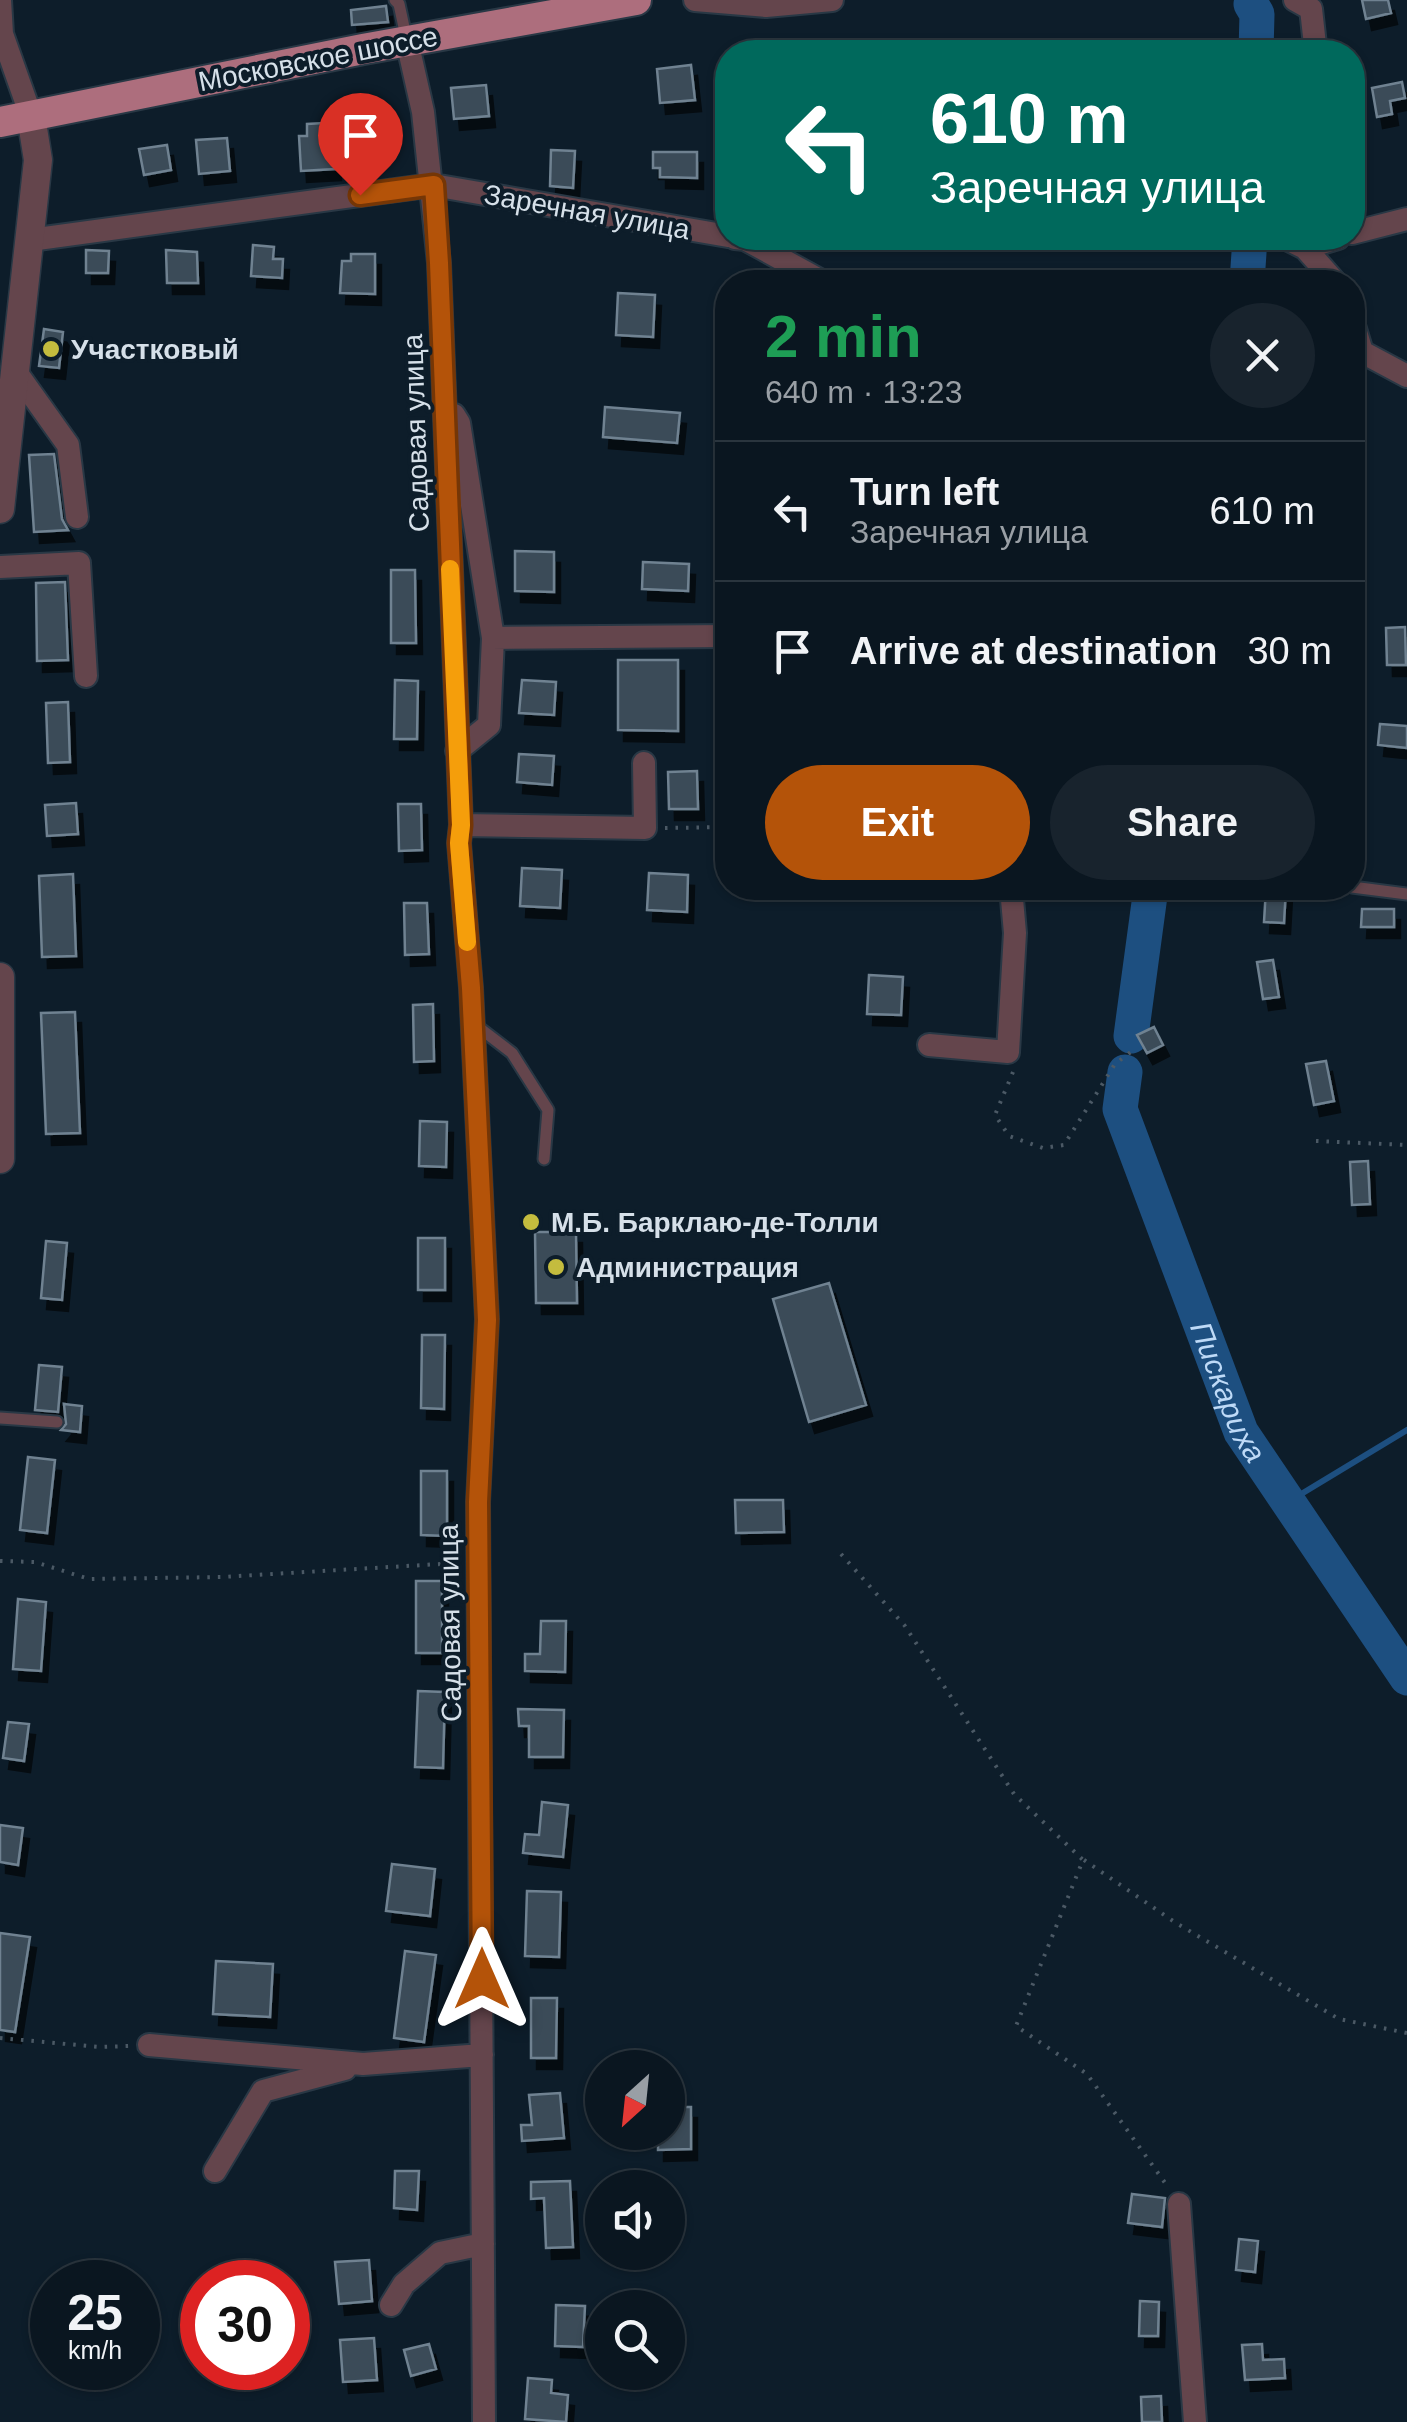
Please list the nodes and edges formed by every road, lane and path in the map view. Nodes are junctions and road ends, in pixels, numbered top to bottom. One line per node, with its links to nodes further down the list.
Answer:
1 (0, 0): 9 (street)
2 (395, 0): 8 (lane)
3 (636, 0): 8 (main road, Московское шоссе)
4 (695, 0): 5 (street)
5 (832, 0)
6 (1295, 0): 7 (street)
7 (1314, 40)
8 (407, 41): 9 (main road, Московское шоссе); 11 (street, Садовая улица)
9 (30, 116): 10 (main road, Московское шоссе); 15 (street)
10 (0, 122)
11 (434, 185): 14 (street, Заречная улица); 15 (street, Заречная улица); 23 (street, Садовая улица)
12 (1407, 219): 13 (street)
13 (1365, 230)
14 (715, 234)
15 (30, 240): 21 (street)
16 (765, 250): 18 (street)
17 (1302, 250): 19 (street)
18 (801, 270)
19 (1323, 270)
20 (1365, 354): 22 (street)
21 (16, 372): 24 (street); 25 (street)
22 (1407, 376)
23 (445, 399): 28 (street); 30 (street, Садовая улица)
24 (0, 509)
25 (77, 517)
26 (0, 567): 29 (street)
27 (715, 636): 28 (street)
28 (493, 638): 30 (street)
29 (86, 676)
30 (457, 751): 32 (street, Садовая улица)
31 (644, 763): 34 (street)
32 (461, 825): 34 (street); 39 (street, Садовая улица)
33 (715, 827): 34 (path)
34 (645, 828)
35 (1365, 889): 36 (lane)
36 (1407, 894)
37 (1012, 900): 42 (street)
38 (0, 976): 45 (street)
39 (473, 1023): 46 (lane); 48 (street, Садовая улица)
40 (929, 1045): 42 (street)
41 (1136, 1048): 42 (path)
42 (1008, 1052)
43 (1316, 1141): 44 (path)
44 (1407, 1146)
45 (0, 1159)
46 (544, 1159)
47 (499, 1219): 48 (lane)
48 (483, 1241): 52 (street, Садовая улица)
49 (0, 1418): 50 (lane)
50 (57, 1422)
51 (842, 1554): 54 (path)
52 (480, 1561): 53 (path); 58 (street, Садовая улица)
53 (0, 1562)
54 (1083, 1860): 55 (path); 61 (path)
55 (1407, 2032)
56 (0, 2038): 57 (path)
57 (149, 2045): 59 (street)
58 (482, 2055): 59 (street); 62 (street, Садовая улица)
59 (363, 2064): 60 (street)
60 (214, 2171)
61 (1179, 2204): 65 (street)
62 (483, 2244): 63 (street); 64 (street, Садовая улица)
63 (391, 2305)
64 (484, 2422)
65 (1195, 2422)

